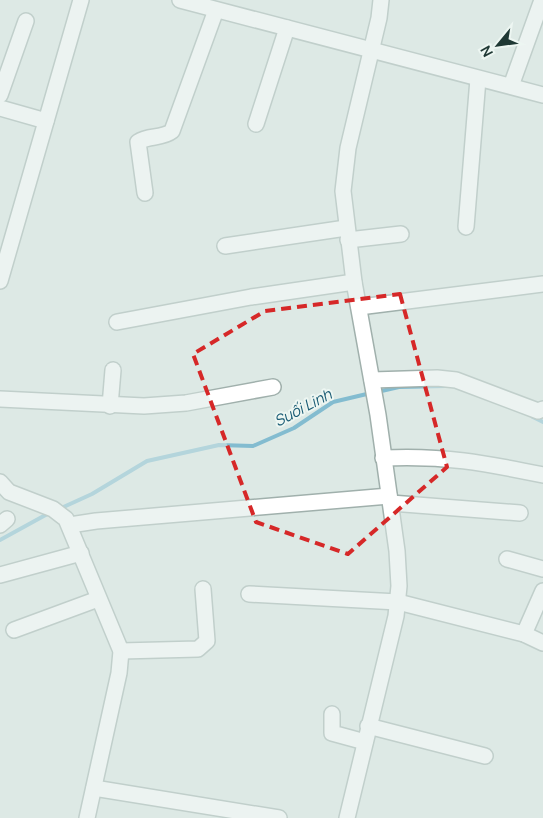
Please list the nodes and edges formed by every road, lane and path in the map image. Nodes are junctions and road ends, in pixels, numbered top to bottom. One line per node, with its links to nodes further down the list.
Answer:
1 (82, 0): 14 (street)
2 (180, 0): 5 (street)
3 (381, 0): 8 (street)
4 (542, 0): 10 (street)
5 (209, 5): 7 (street); 16 (street)
6 (26, 21): 11 (street)
7 (287, 28): 8 (street); 15 (street)
8 (372, 51): 9 (street); 18 (street)
9 (478, 78): 10 (street); 17 (street)
10 (511, 86): 12 (street)
11 (0, 95)
12 (543, 95)
13 (0, 108): 14 (street)
14 (46, 122): 21 (street)
15 (256, 124)
16 (145, 193)
17 (466, 227)
18 (347, 234): 19 (street); 20 (street); 22 (street)
19 (401, 234)
20 (225, 246)
21 (0, 281)
22 (354, 282): 24 (street); 25 (street)
23 (543, 284): 24 (street)
24 (359, 307): 27 (street)
25 (117, 322)
26 (112, 370): 30 (street)
27 (372, 380): 31 (street); 32 (street)
28 (274, 387): 30 (street)
29 (0, 400): 30 (street)
30 (110, 406)
31 (543, 409)
32 (383, 458): 33 (street); 35 (street)
33 (543, 475)
34 (0, 482): 37 (street)
35 (390, 500): 36 (street); 37 (street); 46 (street)
36 (520, 513)
37 (68, 522): 38 (street)
38 (81, 553): 41 (street); 45 (street)
39 (507, 559): 40 (street)
40 (543, 569)
41 (0, 575)
42 (203, 589): 50 (street)
43 (543, 590): 48 (street)
44 (249, 594): 46 (street)
45 (98, 599): 47 (street); 50 (street)
46 (398, 602): 48 (street); 52 (street)
47 (14, 630)
48 (524, 634): 49 (street)
49 (543, 643)
50 (121, 651): 55 (street)
51 (332, 714): 53 (street)
52 (368, 726): 53 (street); 54 (street)
53 (365, 742): 58 (street)
54 (485, 756)
55 (94, 788): 56 (street); 57 (street)
56 (87, 818)
57 (279, 818)
58 (347, 818)

